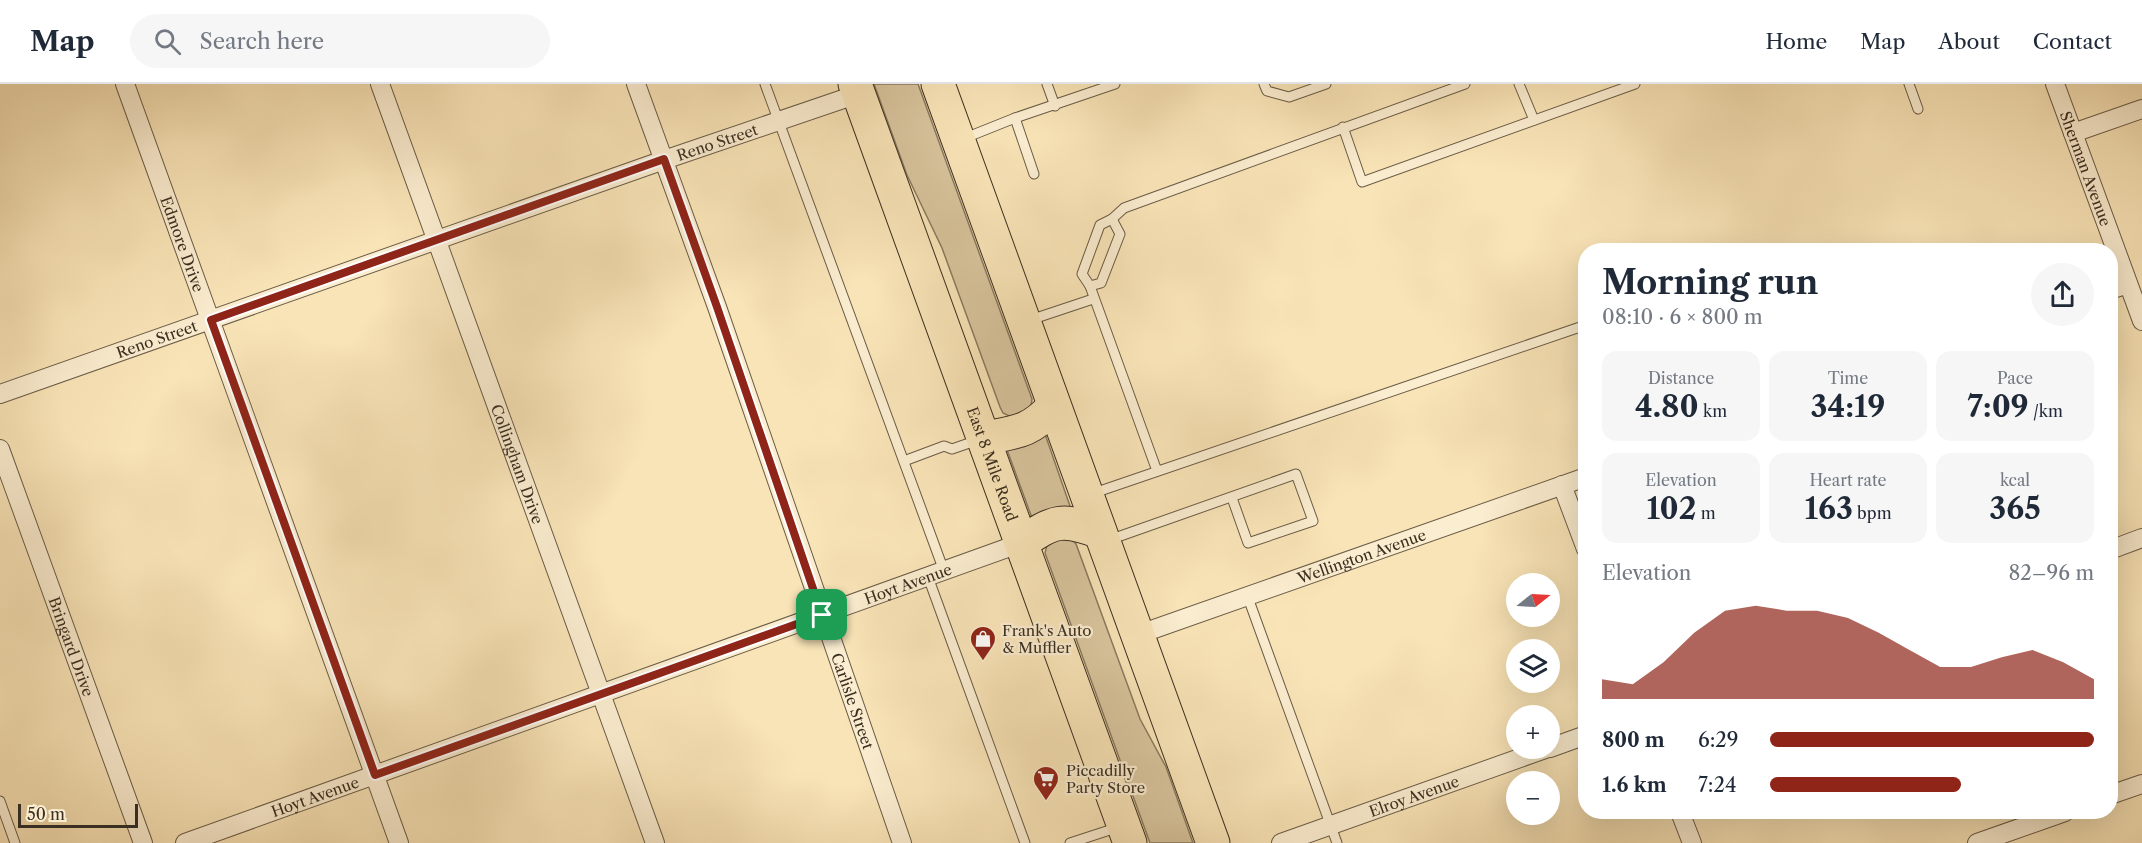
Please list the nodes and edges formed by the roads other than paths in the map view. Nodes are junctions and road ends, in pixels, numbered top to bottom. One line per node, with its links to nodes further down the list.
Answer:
1 (125, 84): 35 (street, Edmore Drive)
2 (380, 84): 28 (street, Collingham Drive)
3 (636, 84): 25 (street, Carlisle Street)
4 (765, 84): 20 (lane)
5 (938, 84): 24 (highway)
6 (1047, 84): 16 (lane)
7 (1115, 84): 16 (lane)
8 (1264, 84): 9 (lane)
9 (1326, 84)
10 (1465, 84): 22 (lane)
11 (1519, 84): 21 (lane)
12 (1635, 84): 21 (lane)
13 (1909, 84): 17 (lane)
14 (2055, 84): 23 (street, Sherman Avenue)
15 (856, 89): 20 (street, Reno Street); 41 (highway, East 8 Mile Road)
16 (1055, 106): 19 (lane)
17 (1918, 109)
18 (2142, 109): 23 (street)
19 (1015, 118): 24 (lane); 26 (lane)
20 (778, 120): 25 (street, Reno Street); 43 (lane)
21 (1534, 120): 22 (lane)
22 (1343, 127): 27 (lane)
23 (2073, 133): 29 (street, Sherman Avenue)
24 (959, 141): 37 (highway)
25 (664, 159): 28 (street, Reno Street); 56 (street, Carlisle Street)
26 (1034, 174)
27 (1112, 219): 32 (lane); 32 (lane)
28 (437, 240): 35 (street, Reno Street); 58 (street, Collingham Drive)
29 (2113, 243)
30 (2118, 257): 31 (street, Sherman Avenue)
31 (2128, 284): 33 (street); 36 (street, Sherman Avenue)
32 (1090, 286): 34 (lane)
33 (2118, 287)
34 (1093, 298): 37 (lane); 44 (lane)
35 (211, 320): 39 (street, Reno Street); 62 (street, Edmore Drive)
36 (2142, 321)
37 (1024, 322): 40 (highway)
38 (1578, 328): 44 (lane)
39 (0, 394)
40 (1054, 406): 41 (highway); 47 (highway)
41 (984, 438): 43 (lane); 52 (highway, East 8 Mile Road)
42 (0, 449): 71 (street, Bringard Drive)
43 (903, 461): 54 (lane)
44 (1157, 471): 47 (lane)
45 (1578, 480): 46 (street, Wellington Avenue)
46 (1562, 485): 49 (street); 55 (street, Wellington Avenue)
47 (1087, 495): 50 (highway)
48 (1232, 498): 48 (lane); 50 (lane)
49 (1578, 528)
50 (1102, 537): 52 (highway); 57 (highway)
51 (2142, 538): 53 (street)
52 (1021, 543): 54 (street, Hoyt Avenue); 69 (highway, East 8 Mile Road)
53 (2118, 547)
54 (936, 574): 56 (street, Hoyt Avenue); 76 (lane)
55 (1247, 595): 57 (street, Wellington Avenue); 68 (lane)
56 (822, 615): 58 (street, Hoyt Avenue); 75 (street, Carlisle Street)
57 (1137, 635): 78 (highway)
58 (601, 694): 62 (street, Hoyt Avenue); 74 (street, Collingham Drive)
59 (1578, 738): 60 (street, Elroy Avenue)
60 (1560, 744)
61 (1518, 759): 68 (street, Elroy Avenue)
62 (375, 775): 72 (street, Hoyt Avenue); 73 (street, Edmore Drive)
63 (2142, 784): 64 (street)
64 (2118, 792)
65 (0, 801): 70 (lane)
66 (1683, 819): 81 (street)
67 (2045, 819): 82 (street)
68 (1329, 826): 79 (street, Elroy Avenue); 80 (lane)
69 (1127, 834): 77 (lane)
70 (15, 843)
71 (143, 843)
72 (185, 843)
73 (399, 843)
74 (655, 843)
75 (902, 843)
76 (1025, 843)
77 (1070, 843)
78 (1213, 843)
79 (1281, 843)
80 (1337, 843)
81 (1692, 843)
82 (1977, 843)

